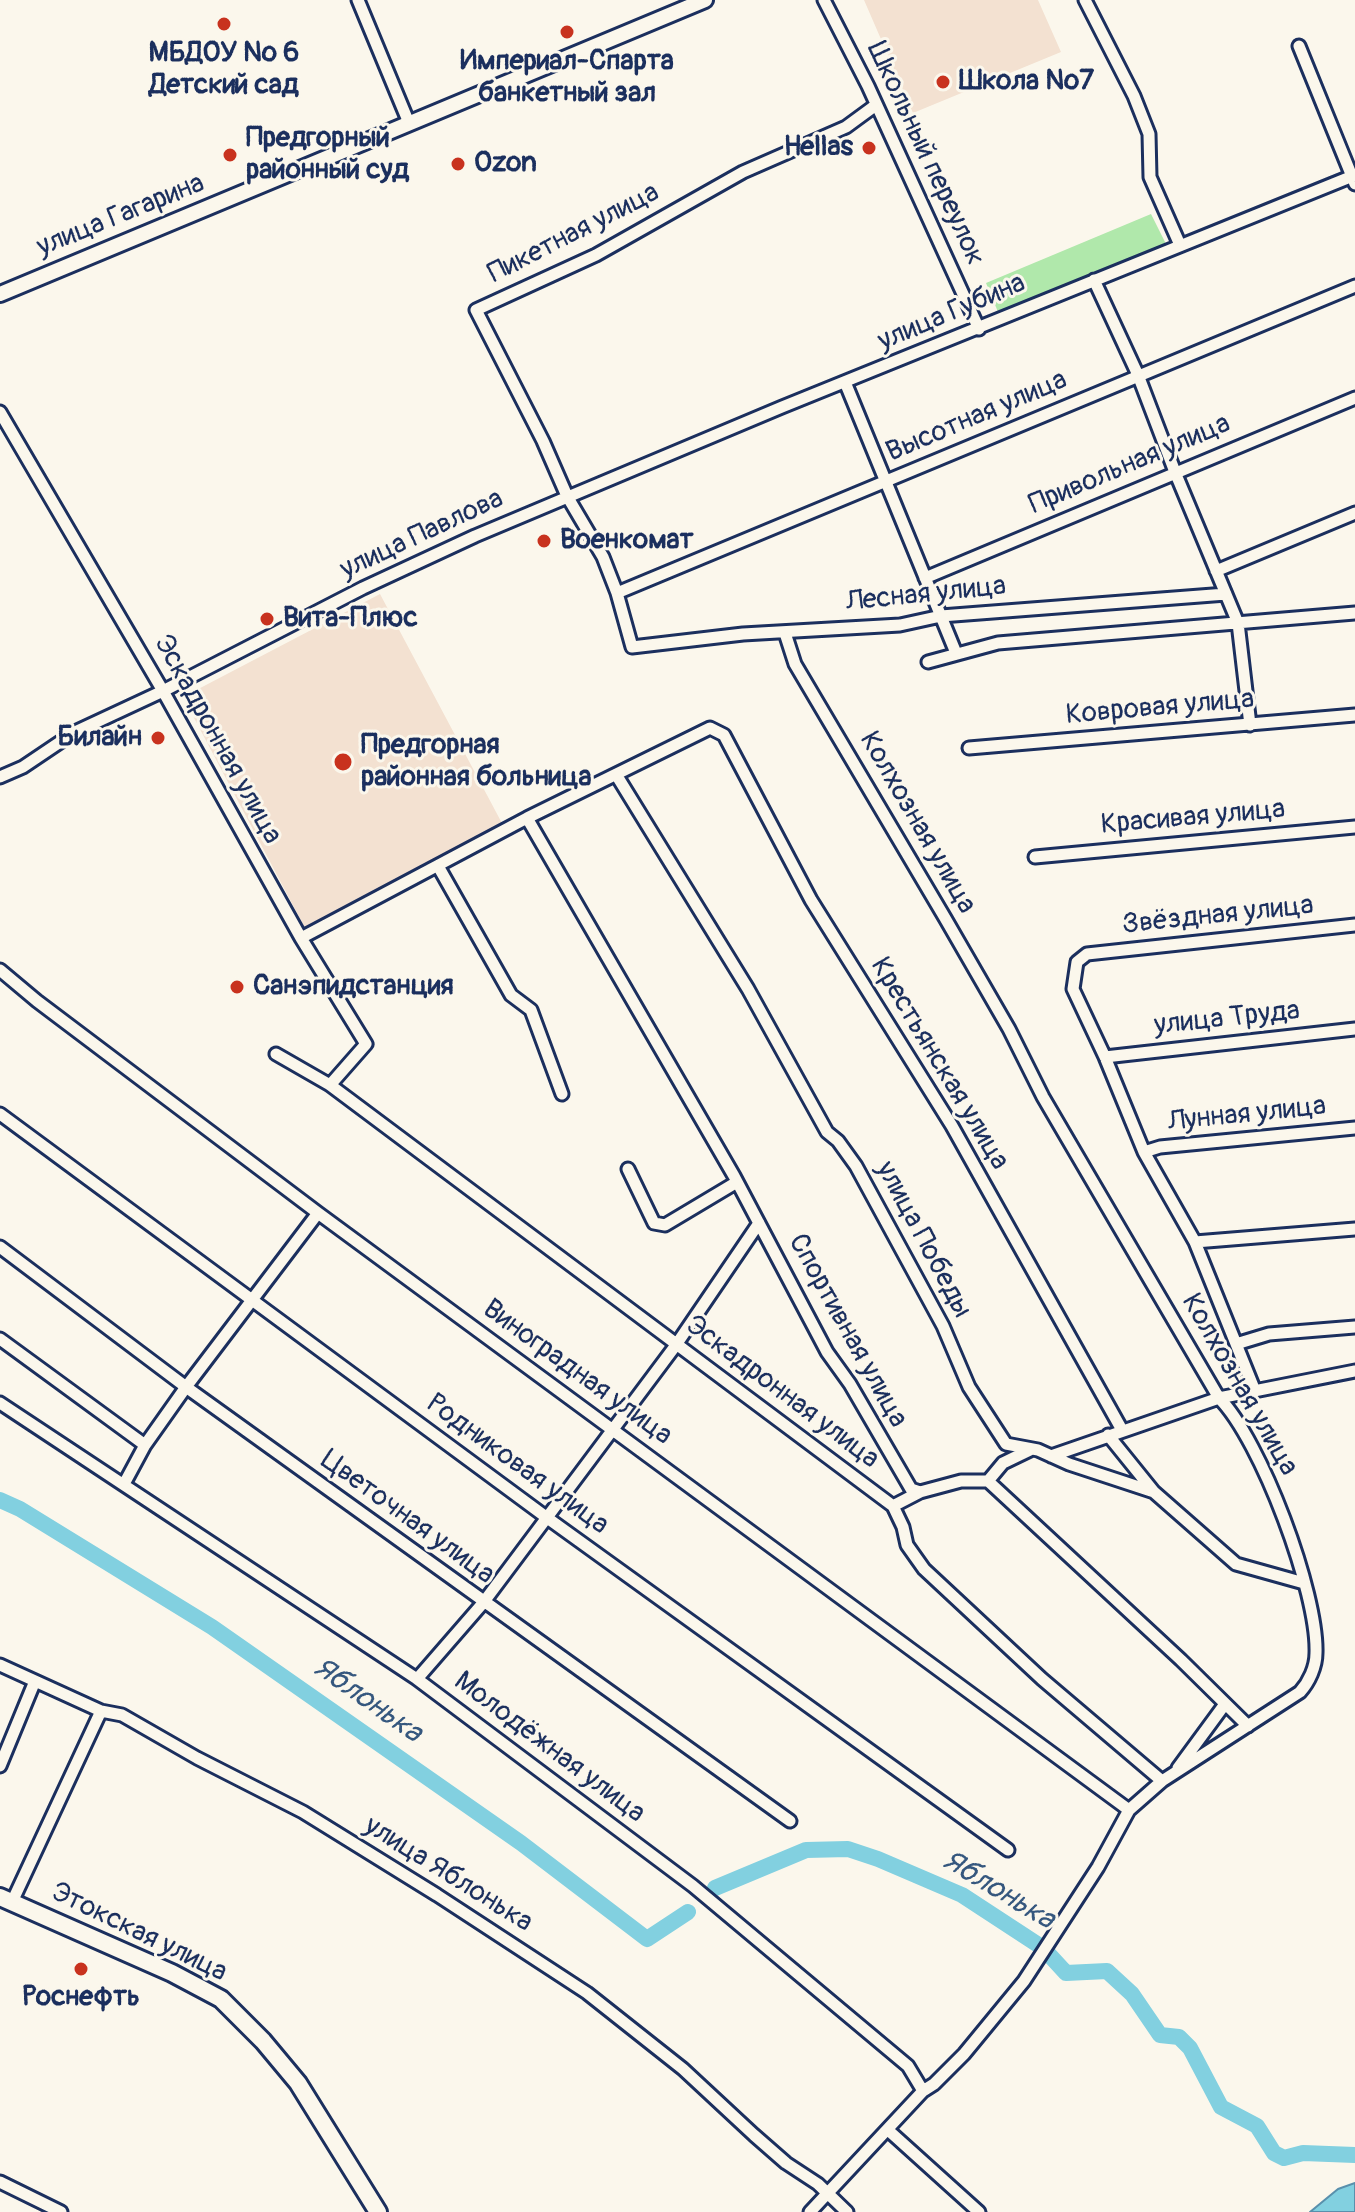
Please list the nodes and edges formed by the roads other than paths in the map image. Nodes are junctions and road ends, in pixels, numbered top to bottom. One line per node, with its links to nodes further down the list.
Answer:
1 (358, 0): 7 (street)
2 (705, 0): 7 (street, улица Гагарина)
3 (824, 0): 6 (street, Школьный переулок)
4 (1085, 0): 9 (street)
5 (1299, 46): 8 (street)
6 (876, 105): 13 (street, Школьный переулок); 20 (street, Пикетная улица)
7 (409, 123): 12 (street, улица Гагарина)
8 (1354, 179): 9 (street, улица Губина)
9 (1180, 245): 10 (street, улица Губина)
10 (1094, 280): 13 (street, улица Губина); 14 (street)
11 (1355, 286): 14 (street, Высотная улица)
12 (0, 294)
13 (979, 329): 15 (street, улица Губина)
14 (1138, 375): 18 (street); 19 (street, Высотная улица)
15 (845, 382): 19 (street); 20 (street, улица Губина)
16 (1355, 398): 18 (street, Привольная улица)
17 (0, 412): 32 (street, Эскадронная улица)
18 (1175, 472): 22 (street); 23 (street, Привольная улица)
19 (886, 482): 23 (street); 24 (street, Высотная улица)
20 (567, 496): 24 (street); 32 (street, улица Павлова)
21 (1355, 513): 22 (street)
22 (1216, 571): 25 (street)
23 (925, 578): 27 (street)
24 (617, 593): 29 (street, Лесная улица)
25 (1226, 594): 27 (street, Лесная улица); 28 (street)
26 (1355, 613): 28 (street, Лесная улица)
27 (941, 616): 29 (street, Лесная улица); 30 (street)
28 (1238, 623): 30 (street, Лесная улица); 34 (street)
29 (785, 633): 68 (street, Колхозная улица)
30 (956, 653): 31 (street, Лесная улица)
31 (928, 662)
32 (163, 691): 37 (street, улица Павлова); 43 (street, Эскадронная улица)
33 (1355, 715): 34 (street, Ковровая улица)
34 (1250, 725): 35 (street, Ковровая улица)
35 (969, 748)
36 (617, 776): 38 (street); 71 (street, Крестьянская улица); 74 (street, улица Победы)
37 (0, 777)
38 (527, 818): 41 (street); 54 (street, Спортивная улица)
39 (1355, 827): 40 (street, Красивая улица)
40 (1035, 857)
41 (438, 866): 43 (street); 49 (street)
42 (1355, 925): 47 (street, Звёздная улица)
43 (301, 938): 48 (street, Эскадронная улица)
44 (0, 970): 55 (street, Виноградная улица)
45 (1355, 1029): 47 (street, улица Труда)
46 (276, 1054): 48 (street, Эскадронная улица)
47 (1105, 1057): 52 (street)
48 (330, 1085): 64 (street, Эскадронная улица)
49 (562, 1094)
50 (0, 1114): 60 (street, Родниковая улица)
51 (1355, 1128): 52 (street, Лунная улица)
52 (1144, 1152): 58 (street)
53 (628, 1169): 54 (street)
54 (737, 1182): 56 (street, Спортивная улица)
55 (318, 1213): 60 (street); 70 (street, Виноградная улица)
56 (759, 1223): 64 (street); 78 (street, Спортивная улица)
57 (1355, 1229): 58 (street)
58 (1195, 1242): 63 (street)
59 (0, 1247): 66 (street, Цветочная улица)
60 (253, 1301): 66 (street); 81 (street, Родниковая улица)
61 (1355, 1327): 63 (street)
62 (0, 1339): 73 (street)
63 (1236, 1344): 67 (street)
64 (676, 1345): 70 (street); 80 (street, Эскадронная улица)
65 (1355, 1371): 67 (street)
66 (186, 1387): 73 (street); 83 (street, Цветочная улица)
67 (1255, 1391): 68 (street)
68 (1219, 1398): 71 (street); 82 (street, Колхозная улица)
69 (0, 1403): 77 (street, Молодёжная улица)
70 (612, 1428): 81 (street); 93 (street, Виноградная улица)
71 (1122, 1430): 72 (street)
72 (1108, 1435): 75 (street); 79 (street)
73 (145, 1445): 77 (street)
74 (1032, 1449): 75 (street, улица Победы); 76 (street)
75 (1051, 1456): 79 (street, улица Победы)
76 (988, 1481): 78 (street); 87 (street)
77 (124, 1484): 85 (street, Молодёжная улица)
78 (920, 1492): 80 (street)
79 (1154, 1492): 82 (street, улица Победы)
80 (893, 1506): 92 (street, Эскадронная улица)
81 (546, 1517): 83 (street); 95 (street, Родниковая улица)
82 (1304, 1583): 89 (street, Колхозная улица)
83 (483, 1603): 85 (street); 94 (street, Цветочная улица)
84 (0, 1665): 86 (street, улица Яблонька)
85 (417, 1679): 97 (street, Молодёжная улица)
86 (35, 1681): 88 (street, улица Яблонька); 90 (street)
87 (1225, 1704): 89 (street); 91 (street)
88 (101, 1711): 96 (street, Этокская улица); 100 (street, улица Яблонька)
89 (1248, 1726): 91 (street, Колхозная улица)
90 (0, 1766)
91 (1175, 1774): 92 (street, Колхозная улица)
92 (1162, 1781): 93 (street, Колхозная улица)
93 (1129, 1810): 97 (street, Колхозная улица)
94 (790, 1821)
95 (1008, 1850)
96 (6, 1899): 102 (main road, Этокская улица)
97 (923, 2091): 98 (street)
98 (888, 2130): 100 (street); 105 (street)
99 (0, 2182): 101 (street)
100 (827, 2193): 103 (street); 104 (street, улица Яблонька)
101 (61, 2212)
102 (378, 2212)
103 (810, 2212)
104 (847, 2212)
105 (979, 2212)

